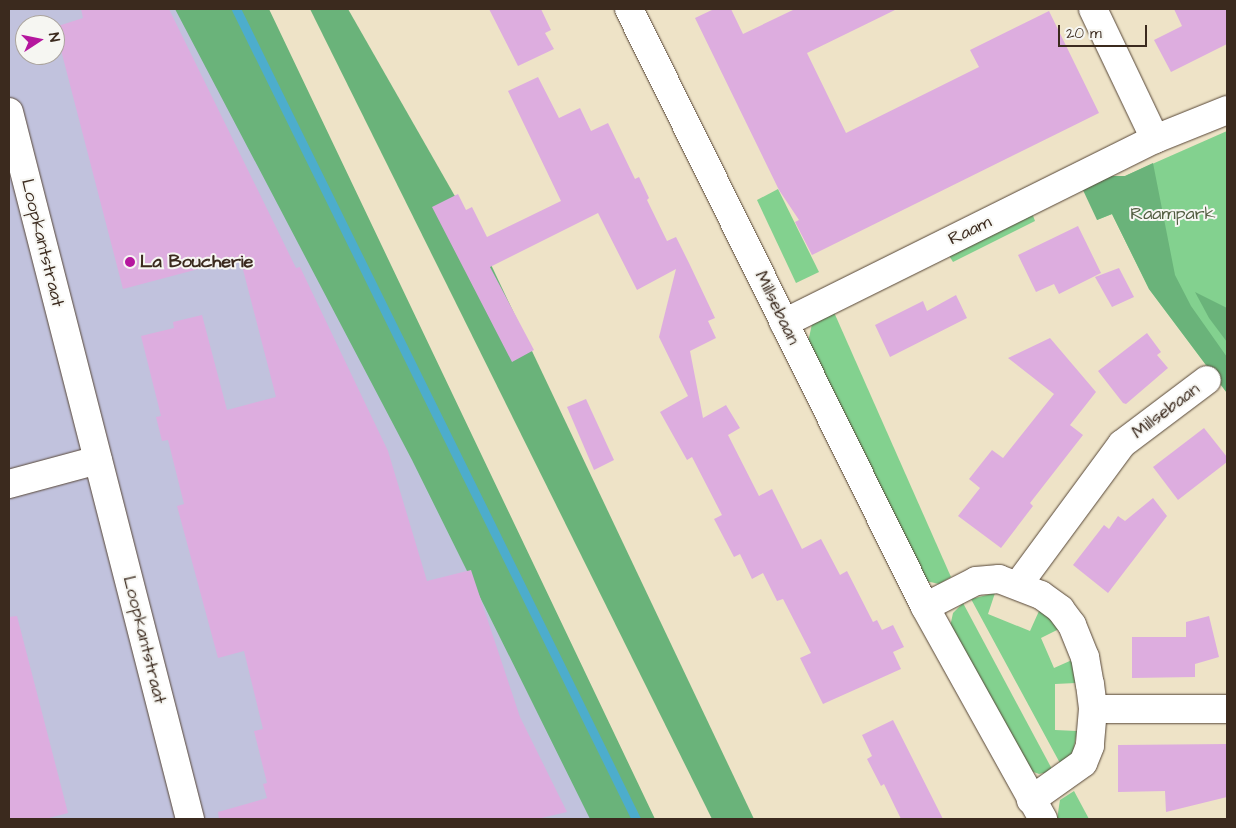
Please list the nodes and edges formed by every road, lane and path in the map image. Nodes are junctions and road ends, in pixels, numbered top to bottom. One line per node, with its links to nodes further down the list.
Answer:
1 (629, 9): 7 (street, Millsebaan)
2 (1093, 9): 5 (street)
3 (1227, 110): 5 (street, Raam)
4 (9, 112): 6 (street, Loopkantstraat)
5 (1155, 139): 7 (street, Raam)
6 (13, 144): 9 (street, Loopkantstraat)
7 (784, 323): 12 (street, Millsebaan)
8 (1207, 380): 11 (street, Millsebaan)
9 (98, 460): 10 (street); 16 (street, Loopkantstraat)
10 (9, 484)
11 (1018, 585): 12 (street, Millsebaan); 13 (street, Millsebaan)
12 (925, 607): 15 (street, Millsebaan)
13 (1093, 709): 14 (street); 15 (street, Millsebaan)
14 (1227, 709)
15 (1037, 810)
16 (190, 819)

